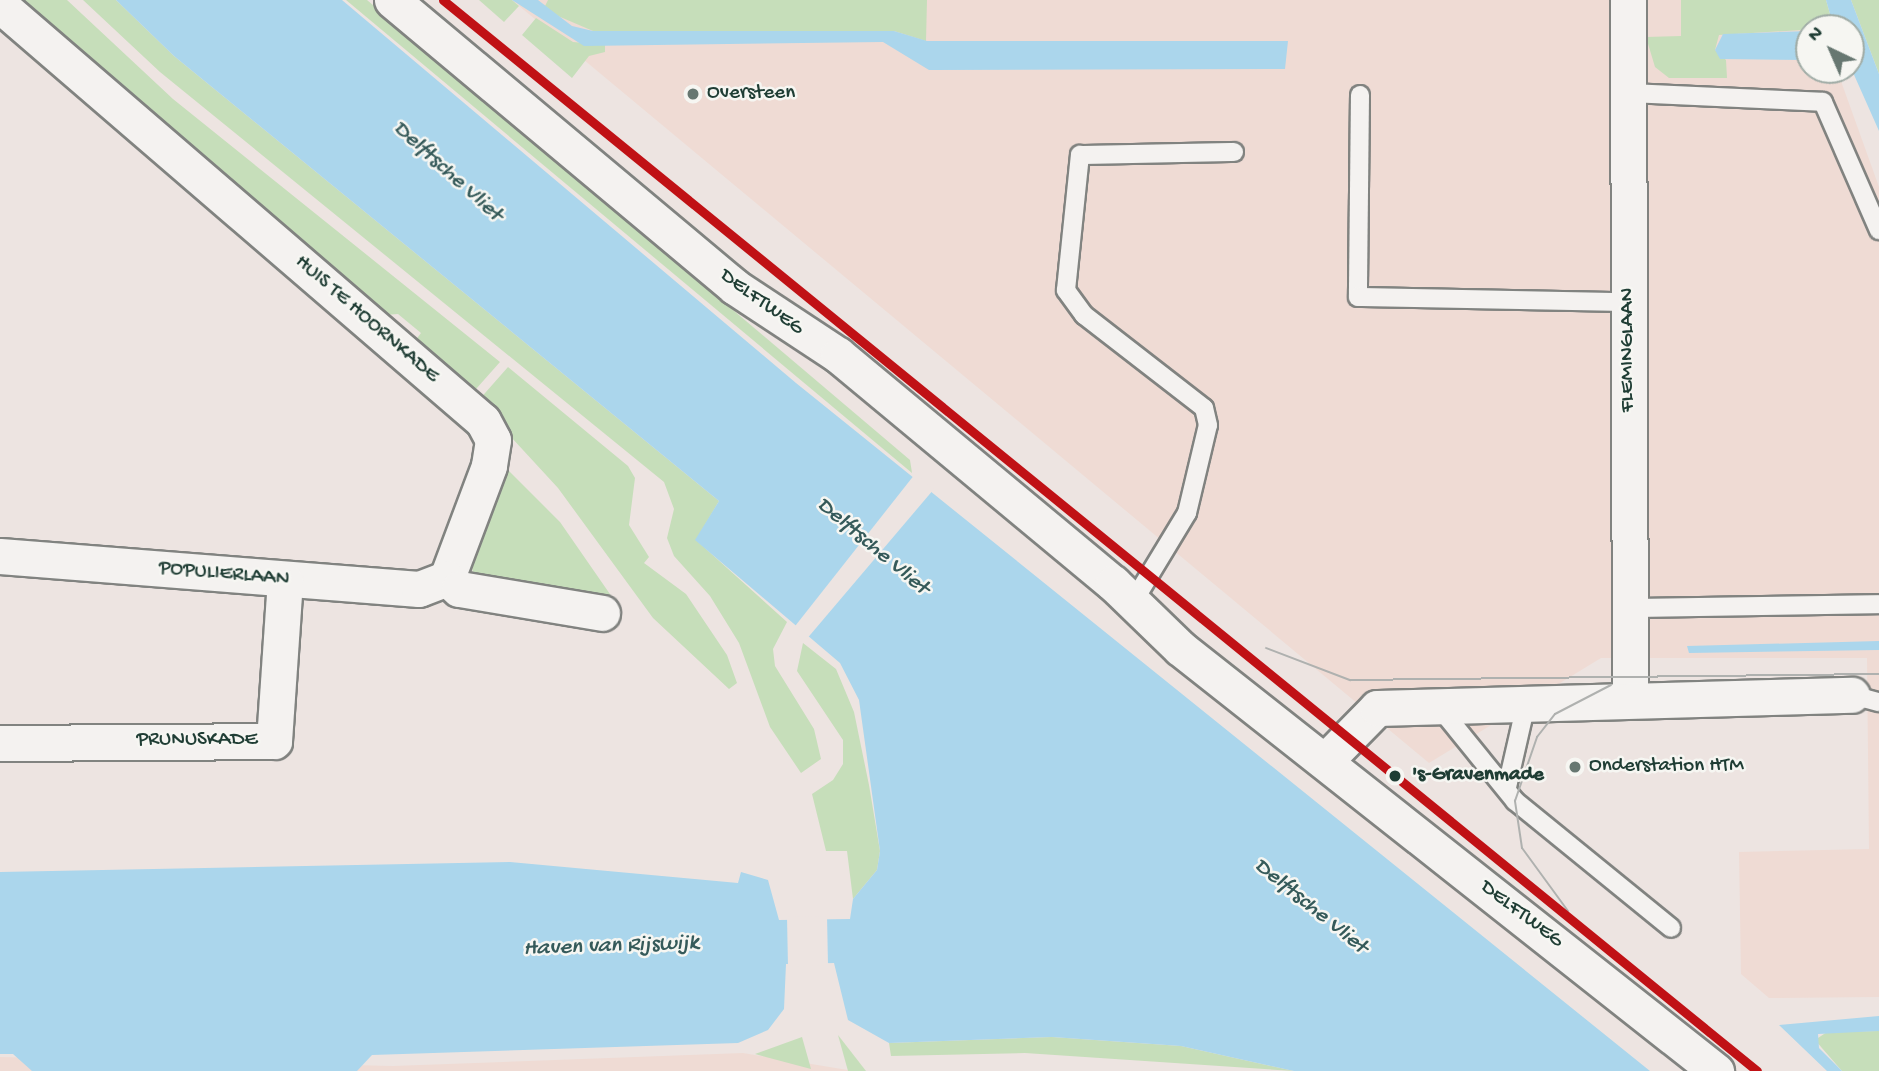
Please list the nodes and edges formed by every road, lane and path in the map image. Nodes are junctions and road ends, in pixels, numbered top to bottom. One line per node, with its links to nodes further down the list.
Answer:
1 (392, 0): 12 (street, DELFTWEG)
2 (1628, 0): 4 (street, FLEMINGLAAN)
3 (0, 5): 10 (street, HUIS TE HOORNKADE)
4 (1628, 93): 7 (lane); 8 (street, FLEMINGLAAN)
5 (1360, 95): 8 (lane)
6 (1234, 152): 12 (lane)
7 (1879, 230)
8 (1629, 302): 14 (street, FLEMINGLAAN)
9 (0, 556): 11 (street, POPULIERLAAN)
10 (447, 578): 11 (street, POPULIERLAAN); 15 (street)
11 (285, 580): 20 (street, PRUNUSKADE)
12 (1133, 602): 21 (street, DELFTWEG)
13 (1879, 604): 14 (lane)
14 (1629, 608): 17 (street, FLEMINGLAAN)
15 (602, 613)
16 (1866, 698): 17 (street)
17 (1630, 700): 18 (street)
18 (1527, 701): 19 (street); 22 (lane)
19 (1437, 704): 21 (street); 22 (lane)
20 (0, 743)
21 (1325, 761): 24 (street, DELFTWEG)
22 (1507, 787): 23 (lane)
23 (1671, 928)
24 (1716, 1071)

